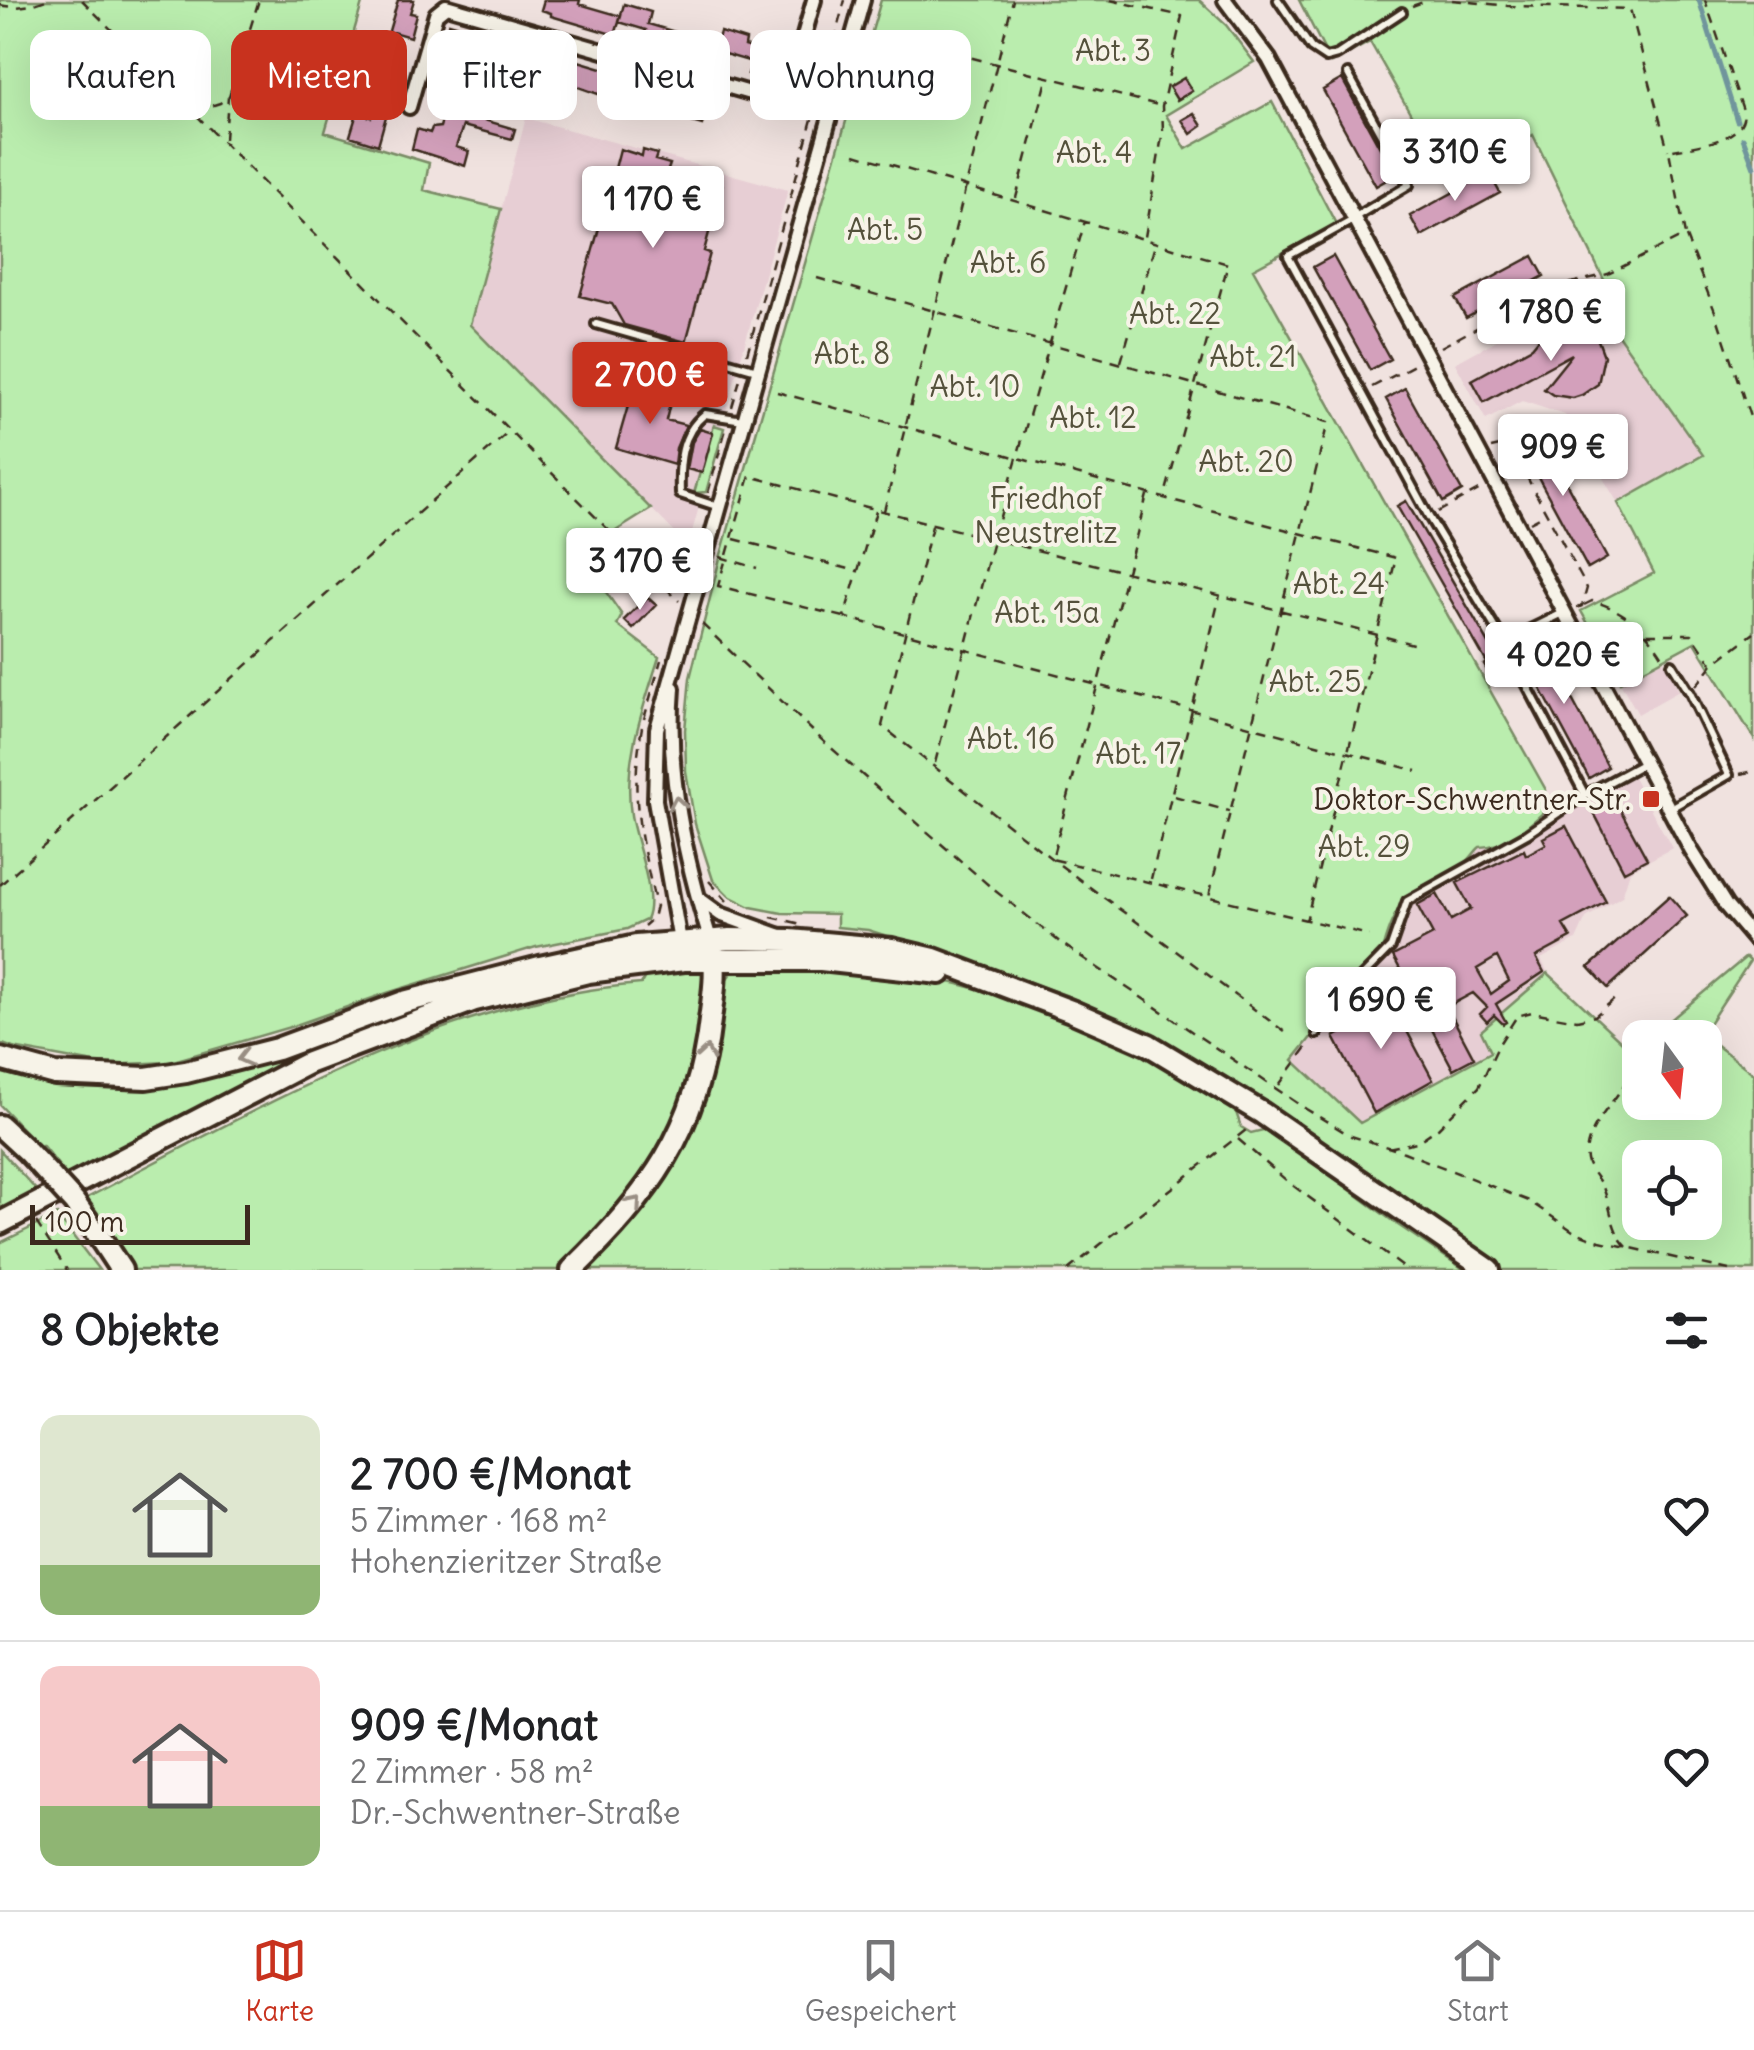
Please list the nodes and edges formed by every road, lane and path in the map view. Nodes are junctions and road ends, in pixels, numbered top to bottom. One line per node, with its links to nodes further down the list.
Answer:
1 (46, 0): 14 (path)
2 (82, 0): 16 (path)
3 (259, 0): 21 (path)
4 (814, 0): 24 (street)
5 (863, 0): 42 (street)
6 (1013, 0): 18 (path)
7 (1110, 0): 23 (path)
8 (1225, 0): 31 (street)
9 (1278, 0): 15 (lane)
10 (1429, 0): 13 (path)
11 (1452, 0): 27 (path)
12 (1705, 0): 27 (path)
13 (1415, 2): 15 (path)
14 (0, 5)
15 (1402, 12)
16 (112, 30)
17 (971, 57): 18 (path)
18 (998, 63): 20 (path); 29 (path)
19 (1348, 74): 31 (lane)
20 (1048, 76): 23 (path); 30 (path)
21 (229, 96): 22 (path); 26 (path)
22 (211, 106)
23 (1162, 106): 34 (path)
24 (409, 107)
25 (202, 120): 26 (path)
26 (224, 142): 49 (path)
27 (1669, 151): 33 (path)
28 (855, 154): 29 (path)
29 (966, 186): 30 (path); 37 (path)
30 (1016, 200): 32 (path)
31 (1354, 218): 40 (street); 45 (lane)
32 (1086, 220): 34 (path); 39 (path)
33 (1685, 235): 40 (path); 48 (path)
34 (1144, 238): 35 (path)
35 (1156, 242): 41 (path); 43 (path)
36 (817, 278): 37 (path)
37 (934, 311): 39 (path); 47 (path)
38 (596, 324): 42 (lane)
39 (1050, 344): 41 (path); 51 (path)
40 (1427, 356): 45 (path); 53 (street)
41 (1121, 363): 43 (path)
42 (758, 370): 46 (street)
43 (1195, 384): 55 (path); 63 (path)
44 (777, 392): 47 (path)
45 (1362, 393): 60 (lane)
46 (744, 420): 56 (street); 56 (lane)
47 (905, 427): 51 (path); 58 (path)
48 (1754, 429)
49 (511, 430): 75 (path); 103 (path)
50 (1490, 448): 59 (path)
51 (1017, 458): 54 (path); 65 (path)
52 (741, 480): 70 (path)
53 (1494, 482): 60 (path); 62 (street)
54 (1147, 494): 55 (path); 68 (path)
55 (1164, 498): 63 (path)
56 (719, 508): 75 (street)
57 (876, 510): 58 (path); 64 (path); 69 (path)
58 (883, 512): 61 (path)
59 (1546, 514): 62 (path); 72 (path)
60 (1429, 517): 81 (lane)
61 (932, 525): 65 (path); 77 (path)
62 (1519, 528): 74 (street)
63 (1300, 533): 73 (path); 79 (path)
64 (732, 538): 66 (path); 69 (path)
65 (993, 540): 68 (path); 83 (path)
66 (723, 558): 67 (path); 76 (path)
67 (757, 568)
68 (1127, 571): 71 (path); 86 (path)
69 (858, 572): 76 (path)
70 (710, 591)
71 (1220, 594): 73 (path); 88 (path)
72 (1582, 606): 74 (path); 80 (path)
73 (1281, 609): 79 (path); 89 (path)
74 (1569, 611): 81 (lane); 91 (street)
75 (690, 612): 105 (street, one-way to 75); 112 (street); 120 (path)
76 (844, 617): 77 (path)
77 (905, 633): 83 (path); 92 (path)
78 (1754, 633): 85 (path)
79 (1377, 634): 82 (path); 90 (path)
80 (1647, 634): 84 (path); 85 (path)
81 (1504, 642): 96 (lane)
82 (1413, 644)
83 (965, 649): 86 (path); 92 (path)
84 (1672, 664): 87 (lane)
85 (1714, 664): 87 (path)
86 (1098, 684): 88 (path); 100 (path)
87 (1690, 693): 95 (lane)
88 (1192, 710): 89 (path); 97 (path)
89 (1252, 726): 90 (path); 99 (path)
90 (1348, 752): 94 (path); 107 (path)
91 (1644, 763): 96 (lane); 98 (street)
92 (935, 764): 100 (path)
93 (1754, 770): 95 (path)
94 (1417, 771)
95 (1728, 774): 98 (lane)
96 (1585, 795): 116 (lane)
97 (1170, 796): 99 (path); 102 (path)
98 (1669, 809): 109 (street)
99 (1230, 812): 104 (path)
100 (1052, 860): 102 (path); 117 (path)
101 (705, 870): 106 (path)
102 (1150, 881): 104 (path)
103 (0, 884)
104 (1209, 896): 107 (path)
105 (698, 898): 110 (street); 111 (street)
106 (728, 902)
107 (1306, 920): 108 (path)
108 (1369, 935)
109 (1754, 939)
110 (790, 940): 111 (main road); 114 (main road)
111 (712, 949): 112 (main road); 114 (main road); 131 (main road, one-way to 111)
112 (682, 950): 113 (main road); 119 (main road)
113 (489, 980): 118 (main road, one-way to 118); 119 (main road)
114 (991, 982): 134 (main road)
115 (1618, 996): 125 (path)
116 (1317, 1034): 120 (path)
117 (1289, 1035)
118 (0, 1059)
119 (308, 1063): 127 (main road)
120 (1278, 1088): 125 (path)
121 (1622, 1093): 128 (path)
122 (0, 1126): 130 (main road, bridge)
123 (1248, 1130): 124 (path)
124 (1237, 1138): 132 (path); 133 (path)
125 (1384, 1148): 128 (path)
126 (36, 1221): 129 (path)
127 (0, 1223)
128 (1629, 1250): 135 (path)
129 (66, 1270)
130 (121, 1270)
131 (572, 1270)
132 (1068, 1270)
133 (1407, 1270)
134 (1489, 1270)
135 (1729, 1270)

